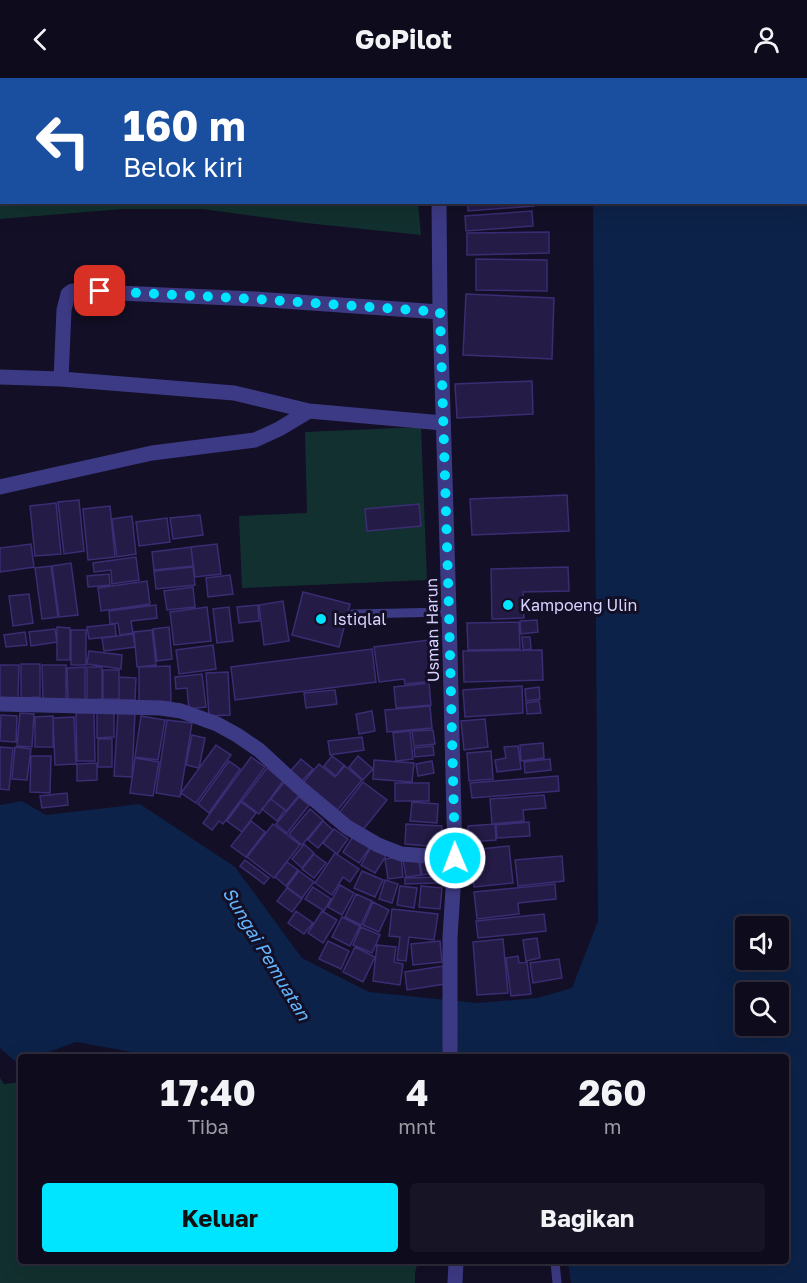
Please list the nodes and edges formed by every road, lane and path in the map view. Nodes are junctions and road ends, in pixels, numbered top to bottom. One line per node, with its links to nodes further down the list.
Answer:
1 (439, 204): 2 (street, Usman Harun)
2 (440, 312): 4 (street); 6 (street, Usman Harun)
3 (0, 378): 4 (street)
4 (61, 379): 5 (street)
5 (309, 411): 6 (street); 7 (street)
6 (443, 423): 8 (street, Usman Harun)
7 (0, 487)
8 (449, 612): 9 (lane); 11 (street, Usman Harun)
9 (353, 614)
10 (0, 704): 11 (street)
11 (455, 858): 12 (street, Usman Harun)
12 (450, 1054)
13 (456, 1264): 15 (street)
14 (555, 1264): 16 (lane)
15 (455, 1283)
16 (557, 1283)

